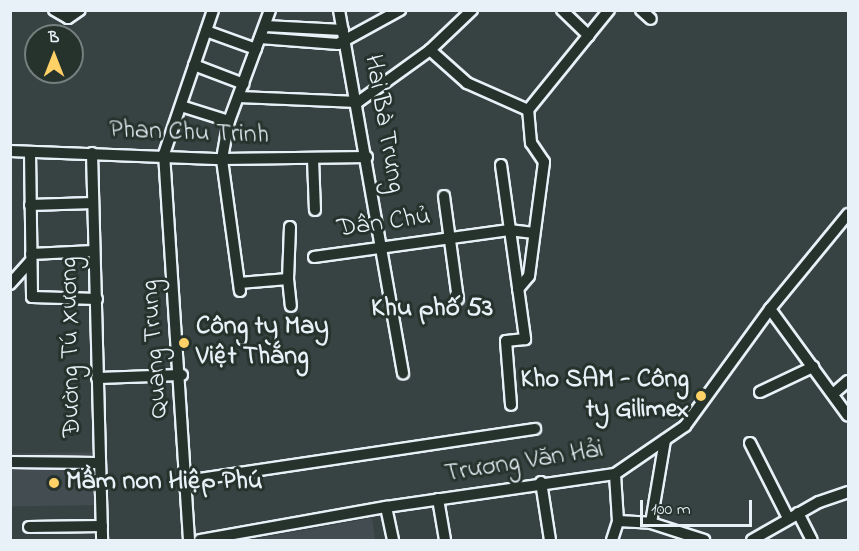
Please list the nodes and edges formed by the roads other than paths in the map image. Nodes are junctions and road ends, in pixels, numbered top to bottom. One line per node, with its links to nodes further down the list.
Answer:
1 (54, 10): 2 (street)
2 (80, 10)
3 (213, 10): 13 (street)
4 (339, 10): 14 (street, Hai Bà Trưng)
5 (400, 10): 14 (street)
6 (472, 10): 17 (street)
7 (562, 10): 15 (street)
8 (609, 10): 15 (street)
9 (641, 10): 11 (street)
10 (267, 11): 12 (street)
11 (651, 19)
12 (265, 26): 14 (street); 16 (street)
13 (206, 31): 16 (street); 18 (street)
14 (344, 35): 16 (street); 21 (street, Hai Bà Trưng)
15 (589, 36): 23 (street)
16 (258, 43): 19 (street)
17 (430, 50): 21 (street); 23 (street)
18 (194, 65): 19 (street); 22 (street)
19 (244, 84): 20 (street)
20 (239, 97): 21 (street); 24 (street)
21 (358, 102): 29 (street, Hai Bà Trưng)
22 (181, 106): 24 (street); 28 (street)
23 (528, 111): 40 (street)
24 (230, 121): 30 (street)
25 (10, 152): 26 (street, Phan Chu Trinh)
26 (30, 152): 27 (street, Phan Chu Trinh); 35 (street)
27 (92, 153): 28 (street, Phan Chu Trinh); 34 (street, Đường Tú Xương)
28 (164, 154): 30 (street, Phan Chu Trinh); 55 (street, Quang Trung)
29 (367, 157): 31 (street, Phan Chu Trinh); 42 (street, Hai Bà Trưng)
30 (222, 159): 31 (street, Phan Chu Trinh); 46 (street)
31 (313, 159): 36 (street)
32 (501, 165): 39 (street)
33 (444, 196): 41 (street)
34 (93, 203): 35 (street); 43 (street, Đường Tú Xương)
35 (30, 205): 45 (street)
36 (315, 210)
37 (848, 215): 52 (street, Trương Văn Hải)
38 (290, 227): 46 (street)
39 (509, 230): 40 (street, Dân Chủ); 41 (street, Dân Chủ); 48 (street)
40 (532, 233): 48 (street)
41 (450, 238): 42 (street, Dân Chủ); 50 (street)
42 (382, 245): 44 (street, Dân Chủ); 54 (street, Hai Bà Trưng)
43 (94, 251): 45 (street); 49 (street, Đường Tú Xương)
44 (314, 257)
45 (31, 258): 47 (street); 49 (street)
46 (288, 279): 51 (street)
47 (10, 284)
48 (518, 289): 60 (street)
49 (97, 299): 56 (street, Đường Tú Xương)
50 (458, 299)
51 (291, 306)
52 (770, 309): 53 (street); 63 (street, Trương Văn Hải)
53 (813, 367): 58 (street); 59 (street)
54 (403, 373)
55 (182, 375): 56 (street); 68 (street, Quang Trung)
56 (97, 378): 66 (street, Đường Tú Xương)
57 (849, 381): 59 (street)
58 (760, 392)
59 (833, 394): 61 (street)
60 (511, 405)
61 (849, 416)
62 (535, 429): 68 (street)
63 (665, 440): 67 (street, Trương Văn Hải); 75 (street)
64 (750, 443): 73 (street)
65 (10, 462): 66 (street)
66 (96, 463): 76 (street, Đường Tú Xương)
67 (615, 474): 69 (street, Trương Văn Hải); 74 (street)
68 (186, 481): 82 (street, Quang Trung)
69 (542, 482): 71 (street, Trương Văn Hải); 86 (street)
70 (849, 492): 73 (street)
71 (438, 499): 72 (street, Trương Văn Hải); 85 (street)
72 (386, 507): 83 (street, Trương Văn Hải); 84 (street)
73 (793, 516): 80 (street); 88 (street)
74 (618, 520): 75 (street); 79 (street)
75 (651, 523): 78 (street)
76 (102, 526): 77 (street); 81 (street, Đường Tú Xương)
77 (29, 527)
78 (689, 538): 87 (street)
79 (614, 539)
80 (759, 539)
81 (102, 540)
82 (189, 540)
83 (200, 540)
84 (393, 540)
85 (445, 540)
86 (550, 540)
87 (704, 540)
88 (812, 540)

